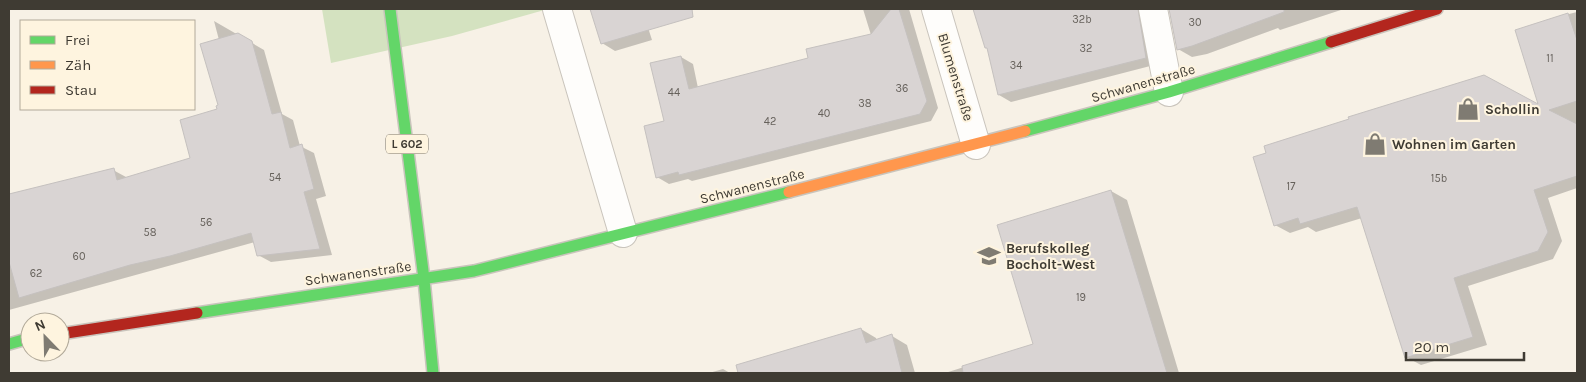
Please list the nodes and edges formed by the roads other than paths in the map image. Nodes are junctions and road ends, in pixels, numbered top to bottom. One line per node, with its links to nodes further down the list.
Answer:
1 (390, 9): 9 (street, L 602)
2 (557, 9): 8 (street)
3 (936, 9): 7 (street, Blumenstraße)
4 (1153, 9): 6 (street)
5 (1437, 9): 6 (street, Schwanenstraße)
6 (1169, 92): 7 (street, Schwanenstraße)
7 (976, 145): 8 (street, Schwanenstraße)
8 (622, 234): 9 (street, Schwanenstraße)
9 (424, 278): 10 (street, Schwanenstraße); 11 (street, L 602)
10 (70, 332)
11 (433, 373)

